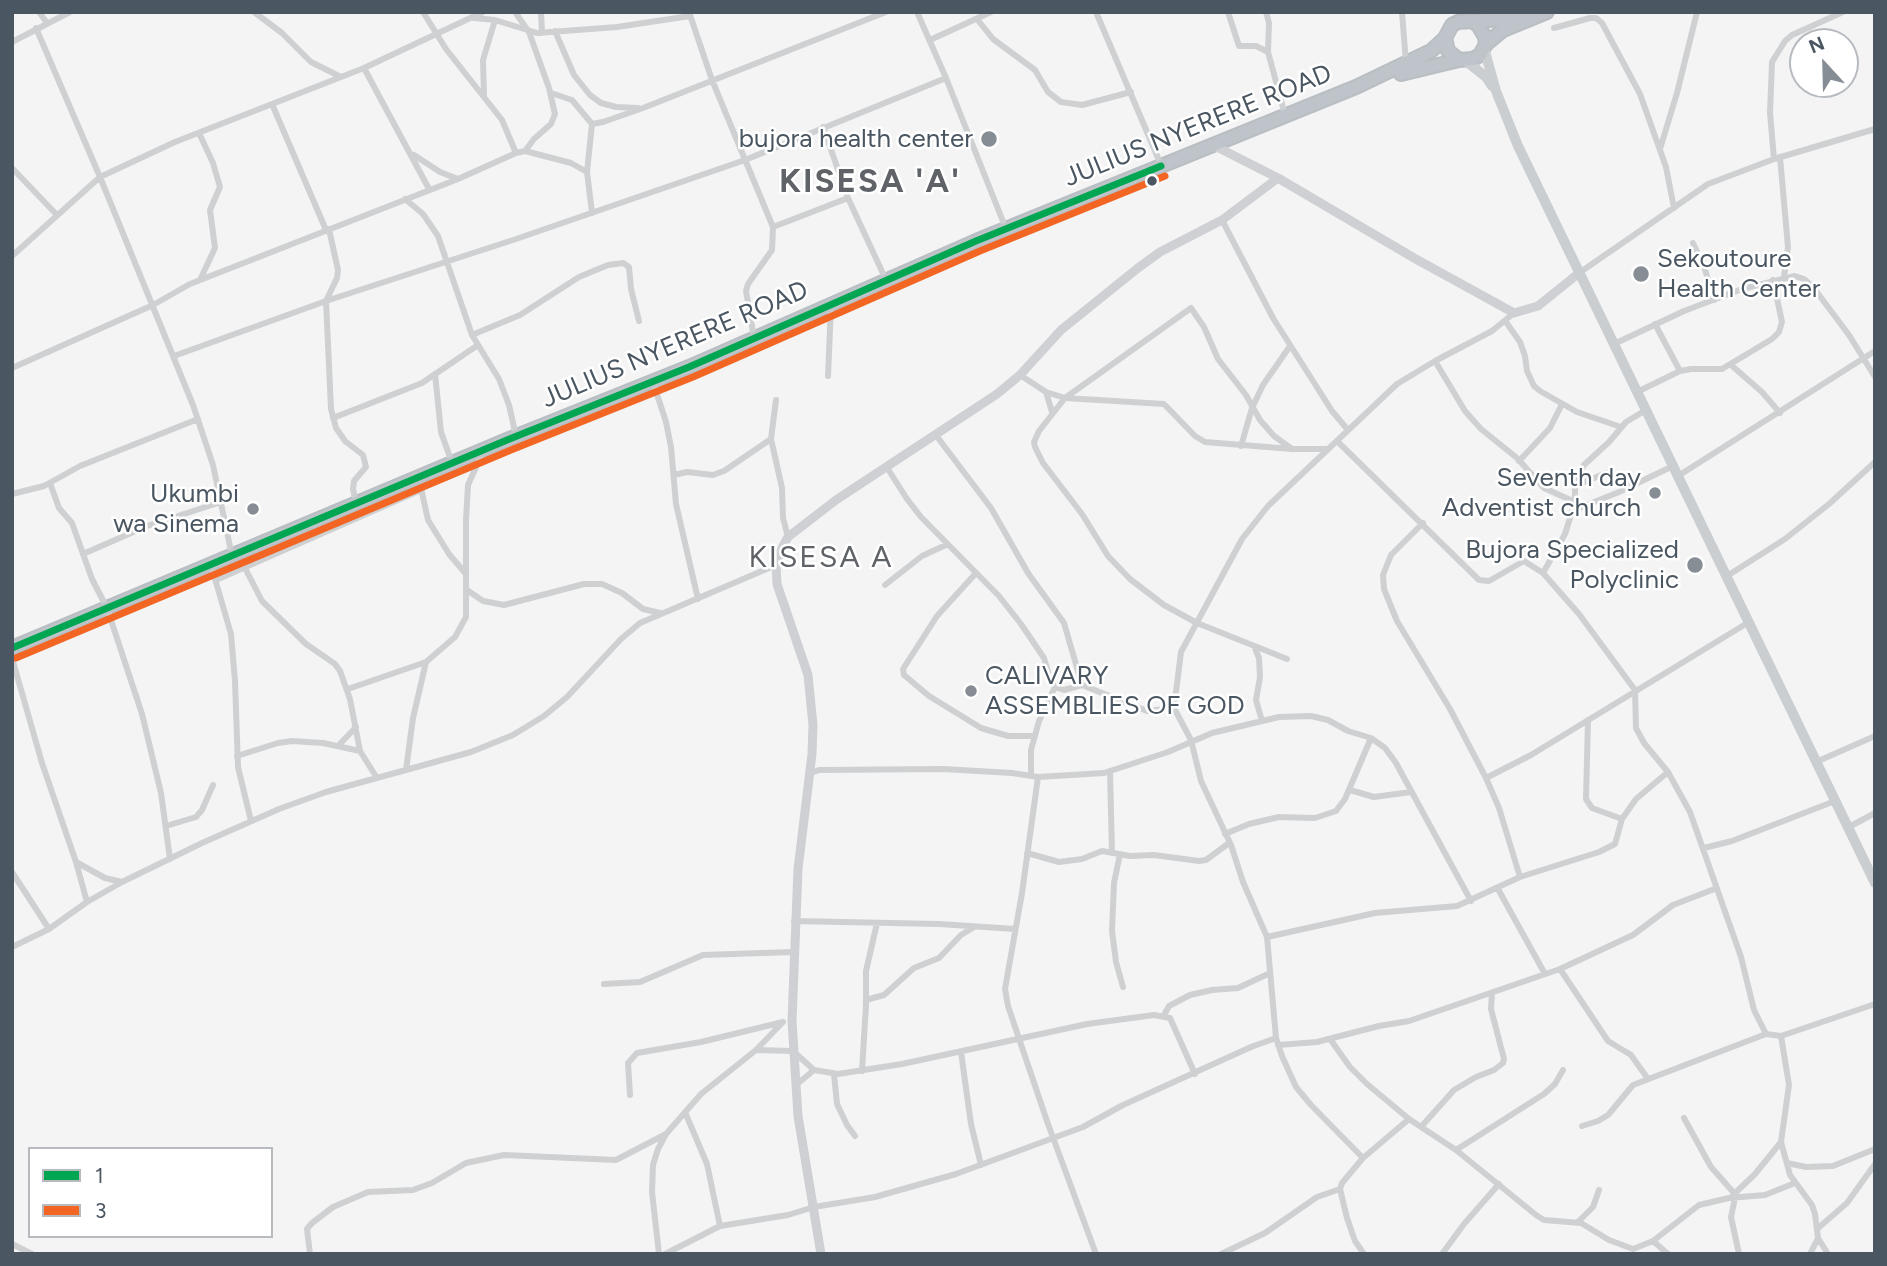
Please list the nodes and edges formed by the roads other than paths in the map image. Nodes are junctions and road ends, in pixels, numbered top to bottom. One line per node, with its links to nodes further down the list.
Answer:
1 (39, 12): 24 (street)
2 (70, 12): 24 (street)
3 (254, 12): 39 (street)
4 (424, 12): 29 (street)
5 (483, 12): 20 (street)
6 (515, 12): 28 (street)
7 (541, 12): 30 (street)
8 (886, 12): 41 (street)
9 (917, 12): 32 (street)
10 (991, 12): 21 (street)
11 (1096, 12): 44 (street)
12 (1228, 12): 35 (street)
13 (1266, 12): 35 (street)
14 (1402, 12): 37 (street)
15 (1547, 12): 19 (highway, JULIUS NYERERE ROAD)
16 (1697, 12): 55 (street)
17 (1843, 12): 59 (street)
18 (689, 14): 27 (street); 41 (street)
19 (1531, 17): 23 (highway, JULIUS NYERERE ROAD); 34 (highway, JULIUS NYERERE ROAD)
20 (469, 18): 22 (street); 29 (street)
21 (977, 19): 32 (street); 44 (street)
22 (495, 20): 28 (street); 46 (street)
23 (1472, 21): 31 (highway, JULIUS NYERERE ROAD); 34 (highway)
24 (47, 23): 25 (street)
25 (36, 28): 33 (street); 64 (street)
26 (1554, 28): 55 (street)
27 (555, 31): 30 (street); 48 (street)
28 (529, 32): 30 (street); 45 (street)
29 (436, 33): 38 (street); 46 (street)
30 (542, 33)
31 (1445, 38): 36 (highway); 37 (highway, JULIUS NYERERE ROAD)
32 (930, 40): 40 (street)
33 (12, 42)
34 (1485, 46): 36 (highway, JULIUS NYERERE ROAD); 43 (main road)
35 (1268, 52): 49 (street)
36 (1462, 61): 42 (highway, JULIUS NYERERE ROAD); 43 (main road)
37 (1406, 64): 42 (highway, JULIUS NYERERE ROAD)
38 (365, 68): 39 (street); 58 (street)
39 (341, 77): 47 (street)
40 (946, 78): 51 (street); 76 (street)
41 (712, 79): 48 (street); 60 (street)
42 (1356, 87): 49 (highway, JULIUS NYERERE ROAD)
43 (1496, 91): 80 (main road)
44 (1131, 92): 61 (street)
45 (551, 93): 50 (street); 56 (street)
46 (484, 96): 57 (street)
47 (272, 104): 53 (street); 75 (street)
48 (643, 108): 50 (street)
49 (1285, 116): 54 (highway, JULIUS NYERERE ROAD)
50 (592, 124): 63 (street)
51 (823, 127): 60 (street); 68 (street)
52 (1875, 129): 59 (street)
53 (199, 133): 64 (street); 82 (street)
54 (1213, 145): 61 (highway, JULIUS NYERERE ROAD); 65 (street)
55 (1660, 149): 70 (street)
56 (525, 151): 57 (street); 63 (street)
57 (516, 153): 66 (street)
58 (412, 154): 66 (street); 67 (street)
59 (1777, 158): 70 (street); 81 (street)
60 (745, 160): 71 (street); 74 (street)
61 (1161, 166): 76 (highway, JULIUS NYERERE ROAD)
62 (12, 168): 72 (street)
63 (587, 172): 71 (street)
64 (100, 177): 72 (street); 88 (street)
65 (1278, 178): 73 (street); 89 (street)
66 (458, 179): 67 (street)
67 (429, 189): 69 (street)
68 (848, 198): 74 (street); 83 (street)
69 (405, 199): 75 (street); 79 (street)
70 (1674, 208): 80 (street)
71 (592, 213): 79 (street)
72 (57, 215): 78 (street)
73 (1222, 220): 97 (street); 106 (street)
74 (773, 227): 94 (street)
75 (328, 229): 82 (street); 86 (street)
76 (1006, 229): 83 (highway, JULIUS NYERERE ROAD)
77 (1693, 243): 85 (street)
78 (12, 256)
79 (448, 262): 86 (street); 93 (street)
80 (1579, 273): 89 (street); 95 (main road)
81 (1784, 277): 84 (street); 100 (street)
82 (200, 279): 88 (street)
83 (886, 280): 87 (highway, JULIUS NYERERE ROAD)
84 (1773, 280): 85 (street); 102 (street)
85 (1714, 300): 92 (street)
86 (326, 301): 99 (street); 119 (street)
87 (831, 304): 94 (highway, JULIUS NYERERE ROAD); 107 (street)
88 (153, 305): 99 (street); 103 (street)
89 (1514, 313): 91 (street)
90 (639, 321): 93 (street)
91 (1506, 322): 101 (street); 114 (street)
92 (1655, 324): 95 (street); 104 (street)
93 (472, 335): 96 (street)
94 (754, 340): 109 (highway, JULIUS NYERERE ROAD)
95 (1614, 344): 111 (main road)
96 (478, 345): 105 (street); 124 (street)
97 (1290, 346): 115 (street); 122 (street)
98 (1875, 351): 100 (street)
99 (174, 356): 120 (street)
100 (1864, 359): 108 (street); 118 (street)
101 (1435, 361): 122 (street); 131 (street)
102 (1731, 365): 104 (street); 118 (street)
103 (12, 368)
104 (1680, 371): 111 (street)
105 (435, 374): 119 (street); 133 (street)
106 (1020, 375): 110 (street); 123 (street)
107 (828, 376)
108 (1875, 377)
109 (653, 382): 124 (highway, JULIUS NYERERE ROAD); 136 (street)
110 (1046, 392): 112 (street); 117 (street)
111 (1637, 392): 116 (main road)
112 (1065, 398): 115 (street); 117 (street); 127 (street)
113 (776, 400): 125 (street)
114 (1562, 404): 121 (street); 131 (street)
115 (1252, 408): 127 (street); 129 (street)
116 (1646, 410): 121 (street); 135 (main road)
117 (1052, 412): 167 (street)
118 (1780, 413): 135 (street)
119 (333, 418): 144 (street)
120 (198, 419): 137 (street); 142 (street)
121 (1621, 427): 140 (street)
122 (1348, 430): 126 (street)
123 (935, 434): 134 (street); 172 (street)
124 (516, 436): 128 (highway, JULIUS NYERERE ROAD)
125 (771, 439): 136 (street); 148 (street)
126 (1337, 441): 130 (street); 146 (street)
127 (1241, 446): 129 (street)
128 (484, 449): 133 (highway, JULIUS NYERERE ROAD); 158 (street)
129 (1292, 449): 130 (street)
130 (1328, 449): 167 (street)
131 (1519, 461): 143 (street)
132 (1875, 461): 159 (street)
133 (452, 463): 138 (highway, JULIUS NYERERE ROAD)
134 (886, 466): 147 (street); 148 (street)
135 (1676, 471): 139 (street); 159 (main road)
136 (674, 475): 163 (street)
137 (50, 483): 141 (street); 151 (street)
138 (421, 483): 144 (highway, JULIUS NYERERE ROAD); 155 (street); 158 (street)
139 (1636, 484): 140 (street); 145 (street)
140 (1575, 486): 143 (street)
141 (12, 494)
142 (221, 502): 151 (street); 152 (street)
143 (1575, 502): 145 (street)
144 (356, 503): 152 (highway, JULIUS NYERERE ROAD)
145 (1572, 511): 157 (street)
146 (1423, 523): 157 (street); 194 (street)
147 (939, 535): 149 (street); 150 (street)
148 (788, 537): 154 (street)
149 (948, 544): 150 (street); 156 (street)
150 (936, 548): 161 (street)
151 (83, 554): 164 (street)
152 (232, 556): 153 (highway, JULIUS NYERERE ROAD)
153 (211, 565): 160 (street); 164 (highway, JULIUS NYERERE ROAD)
154 (776, 565): 163 (street); 191 (street)
155 (245, 568): 160 (street); 174 (street)
156 (976, 573): 173 (street); 180 (street)
157 (1544, 573): 175 (street)
158 (466, 574): 162 (street)
159 (1727, 576): 166 (main road)
160 (216, 580): 186 (street)
161 (886, 584)
162 (467, 590): 165 (street); 171 (street)
163 (698, 599): 165 (street)
164 (107, 608): 169 (highway, JULIUS NYERERE ROAD); 202 (street)
165 (661, 613): 188 (street)
166 (1749, 622): 175 (street); 187 (main road)
167 (1197, 623): 168 (street); 176 (street)
168 (1254, 646): 170 (street); 178 (street)
169 (13, 657): 211 (street)
170 (1287, 659)
171 (426, 662): 174 (street); 188 (street)
172 (1083, 685): 173 (street); 176 (street)
173 (1055, 687): 180 (street)
174 (348, 689): 179 (street)
175 (1635, 690): 177 (street); 190 (street)
176 (1174, 708): 183 (street)
177 (1588, 720): 194 (street); 200 (street)
178 (1262, 721): 182 (street); 183 (street)
179 (356, 727): 184 (street); 185 (street)
180 (1035, 736): 192 (street)
181 (1875, 736): 187 (street)
182 (1371, 738): 196 (street); 197 (street)
183 (1191, 740): 189 (street); 204 (street)
184 (338, 746): 185 (street); 186 (street)
185 (360, 751): 193 (street)
186 (237, 756): 201 (street)
187 (1816, 762): 198 (main road)
188 (406, 770): 193 (street)
189 (1110, 771): 192 (street); 208 (street)
190 (1668, 772): 200 (street); 206 (street)
191 (808, 774): 192 (street); 220 (street)
192 (1034, 776): 207 (street)
193 (377, 778): 201 (street)
194 (1486, 778): 213 (street)
195 (213, 785): 202 (street)
196 (1350, 790): 197 (street); 204 (street)
197 (1411, 792): 218 (street)
198 (1835, 801): 203 (main road); 206 (street)
199 (1875, 813): 203 (street)
200 (1622, 819): 213 (street)
201 (251, 821): 210 (street)
202 (166, 826): 210 (street)
203 (1849, 827): 215 (main road)
204 (1225, 834): 205 (street)
205 (1229, 843): 209 (street); 225 (street)
206 (1704, 848): 216 (street)
207 (1027, 853): 208 (street); 224 (street)
208 (1112, 853): 209 (street)
209 (1120, 854): 232 (street)
210 (170, 859): 214 (street)
211 (76, 862): 214 (street); 219 (street)
212 (12, 872): 223 (street)
213 (1520, 877): 217 (street)
214 (122, 882): 219 (street)
215 (1875, 883)
216 (1717, 888): 228 (street); 238 (street)
217 (1498, 889): 218 (street); 230 (street)
218 (1471, 901): 225 (street)
219 (86, 902): 223 (street)
220 (794, 921): 221 (street); 227 (street)
221 (877, 923): 222 (street); 234 (street)
222 (974, 927): 224 (street); 234 (street)
223 (49, 929): 226 (street)
224 (1015, 929): 240 (street)
225 (1268, 937): 229 (street)
226 (12, 947)
227 (793, 952): 231 (street); 237 (street)
228 (1560, 970): 230 (street); 251 (street)
229 (1270, 973): 236 (street); 242 (street)
230 (1545, 974): 233 (street)
231 (604, 984)
232 (1123, 987)
233 (1492, 993): 241 (street); 257 (street)
234 (866, 1000): 248 (street)
235 (1875, 1004): 239 (street)
236 (1164, 1016): 240 (street); 250 (street)
237 (787, 1021): 243 (street); 244 (street); 253 (street)
238 (1766, 1034): 239 (street); 251 (street)
239 (1782, 1036): 262 (street)
240 (1021, 1039): 245 (street); 261 (street)
241 (1330, 1039): 242 (street); 256 (street)
242 (1277, 1042): 250 (street); 265 (street)
243 (756, 1050): 244 (street); 254 (street)
244 (793, 1051): 246 (street); 252 (street)
245 (961, 1052): 248 (street); 268 (street)
246 (814, 1070): 249 (street); 252 (street)
247 (1563, 1070): 264 (street)
248 (862, 1071): 249 (street)
249 (834, 1074): 260 (street)
250 (1195, 1074): 261 (street)
251 (1648, 1079): 258 (street)
252 (795, 1086): 274 (street)
253 (631, 1095)
254 (685, 1112): 259 (street); 278 (street)
255 (1684, 1118): 273 (street)
256 (1409, 1119): 257 (street); 265 (street)
257 (1421, 1126): 264 (street)
258 (1582, 1126)
259 (666, 1134): 286 (street); 287 (street)
260 (855, 1136)
261 (1053, 1138): 268 (street); 290 (street)
262 (1781, 1142): 266 (street); 273 (street)
263 (1875, 1149): 266 (street)
264 (1456, 1150): 270 (street)
265 (1363, 1158): 271 (street)
266 (1787, 1163): 269 (street)
267 (1875, 1164): 276 (street)
268 (981, 1165): 274 (street)
269 (1795, 1183): 273 (street); 275 (street)
270 (1499, 1184): 277 (street); 293 (street)
271 (1340, 1189): 284 (street); 292 (street)
272 (1599, 1190): 277 (street)
273 (1733, 1196): 281 (street); 295 (street)
274 (814, 1207): 278 (street); 289 (street)
275 (1815, 1214): 276 (street); 279 (street)
276 (1830, 1216): 279 (street)
277 (1578, 1223): 283 (street)
278 (720, 1226): 288 (street)
279 (1816, 1229): 280 (street)
280 (1818, 1238): 296 (street); 297 (street)
281 (1653, 1241): 283 (street); 294 (street)
282 (12, 1244): 285 (street)
283 (1632, 1251)
284 (1230, 1252): 291 (street)
285 (32, 1254)
286 (310, 1254)
287 (659, 1254)
288 (665, 1254)
289 (821, 1254)
290 (1096, 1254)
291 (1221, 1254)
292 (1364, 1254)
293 (1442, 1254)
294 (1668, 1254)
295 (1739, 1254)
296 (1810, 1254)
297 (1828, 1254)

